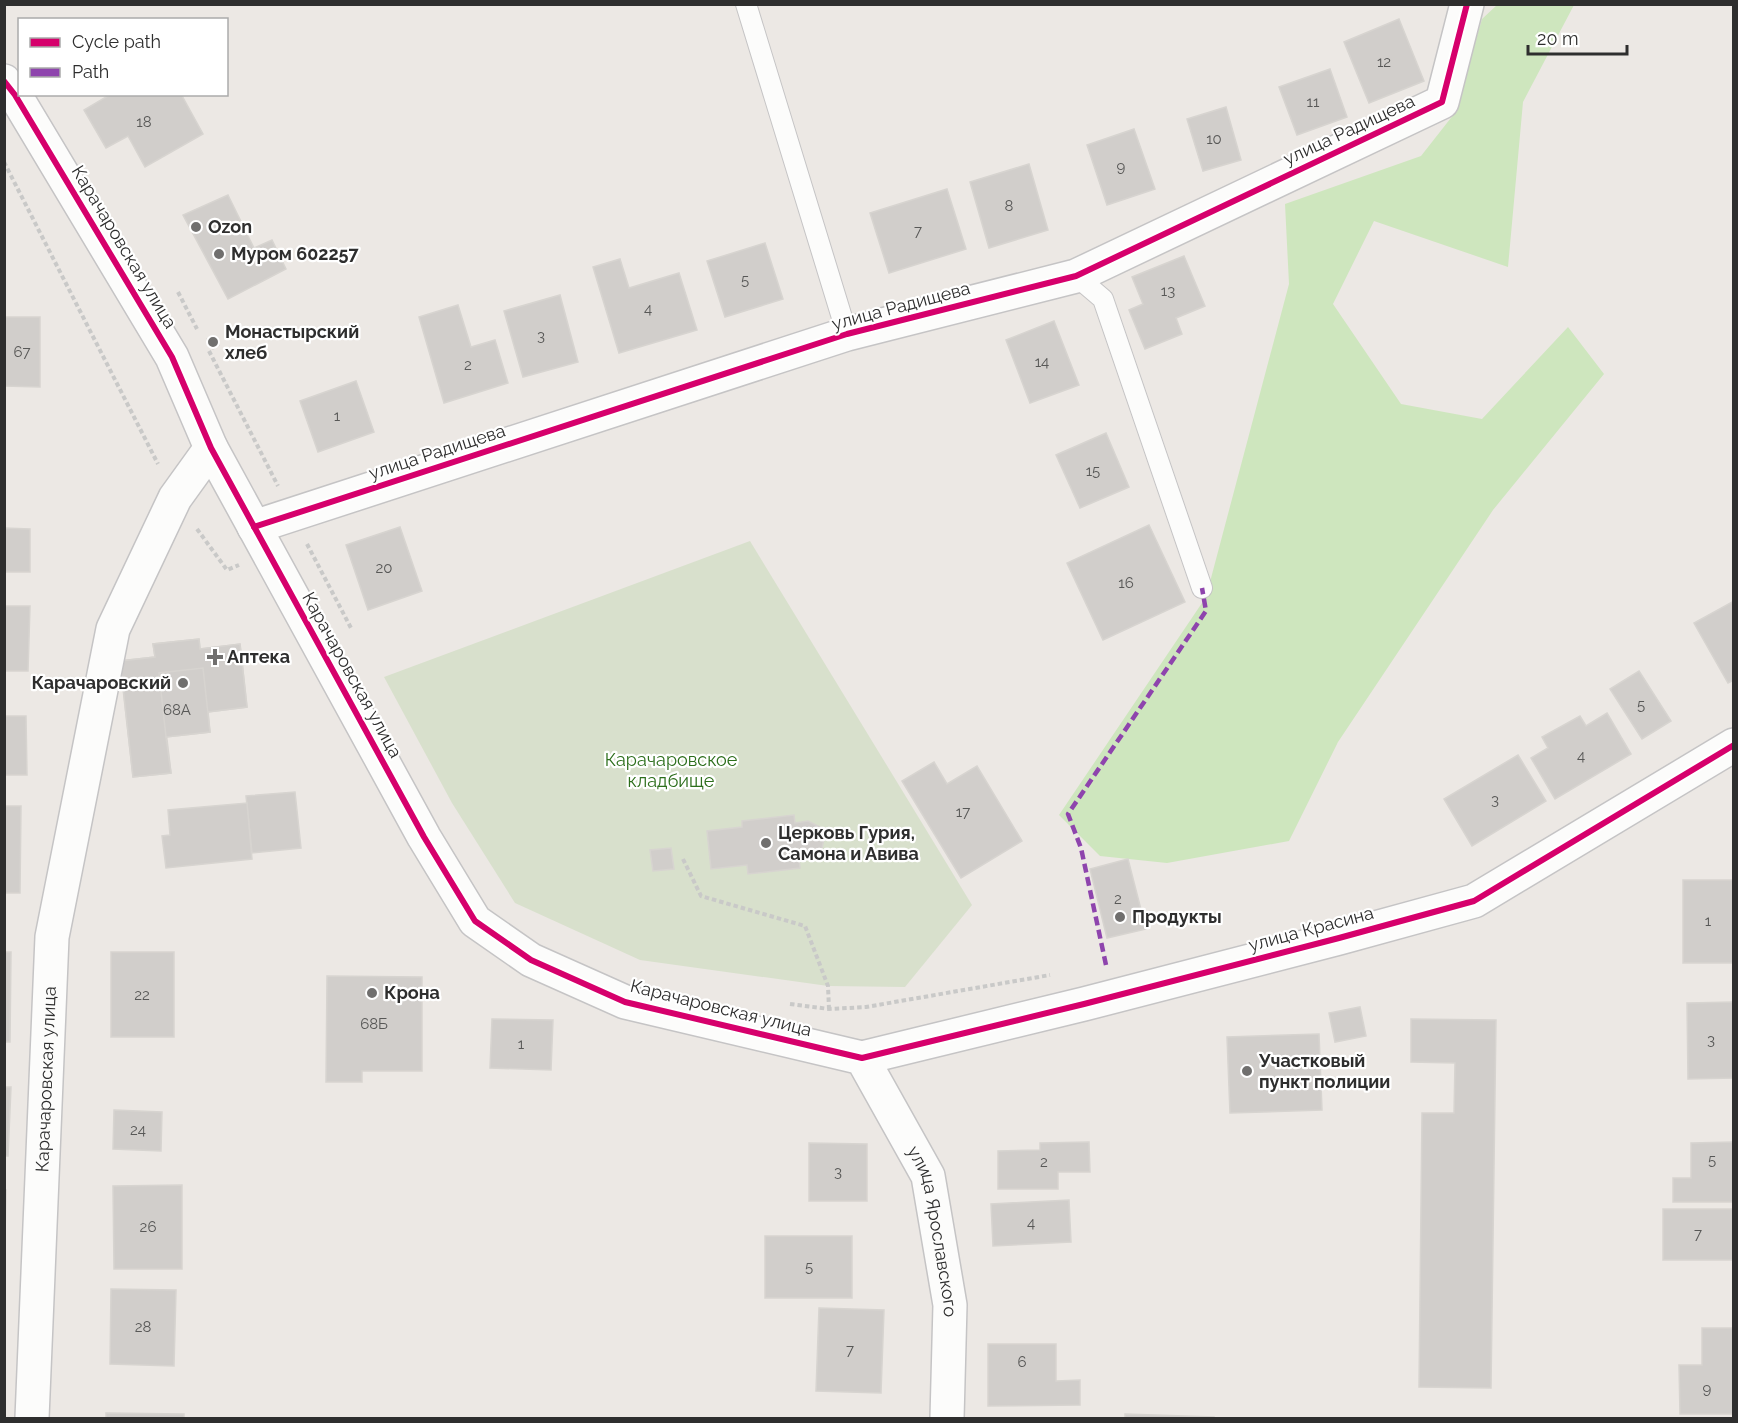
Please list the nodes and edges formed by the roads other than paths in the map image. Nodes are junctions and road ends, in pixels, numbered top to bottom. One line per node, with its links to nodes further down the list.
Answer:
1 (746, 4): 5 (lane)
2 (1467, 4): 4 (street, улица Радищева)
3 (4, 81): 6 (street, Карачаровская улица)
4 (1076, 276): 5 (street, улица Радищева); 8 (lane)
5 (847, 334): 7 (street, улица Радищева)
6 (211, 448): 7 (street, Карачаровская улица); 11 (street, Карачаровская улица)
7 (254, 527): 10 (street, Карачаровская улица)
8 (1202, 588)
9 (1734, 745): 10 (street, улица Красина)
10 (862, 1058): 12 (street, улица Ярославского)
11 (32, 1419)
12 (947, 1419)

